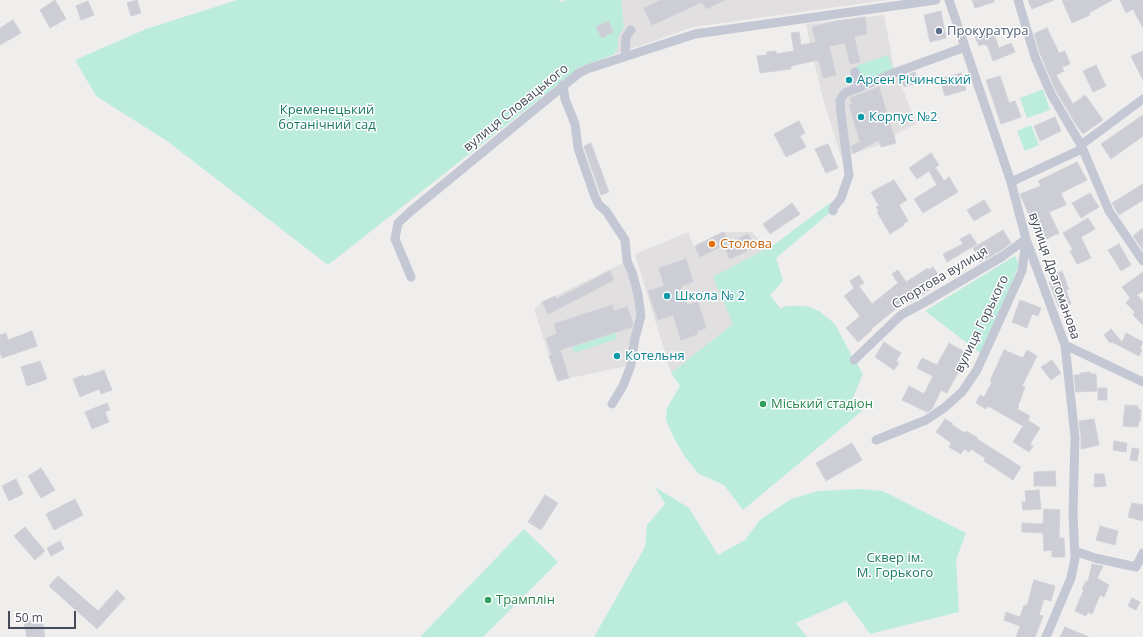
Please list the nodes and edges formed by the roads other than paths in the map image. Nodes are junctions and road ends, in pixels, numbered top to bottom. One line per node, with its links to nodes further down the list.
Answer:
1 (936, 0): 6 (street, вулиця Словацького)
2 (949, 0): 5 (street, вулиця Драгоманова)
3 (1018, 0): 11 (street)
4 (631, 30): 6 (street)
5 (965, 47): 9 (street); 12 (street, вулиця Драгоманова)
6 (625, 57): 8 (street, вулиця Словацького)
7 (855, 72): 9 (street)
8 (563, 85): 16 (street, вулиця Словацького); 20 (street)
9 (859, 88): 13 (street)
10 (1143, 99): 11 (street)
11 (1082, 147): 12 (street); 15 (street)
12 (1011, 182): 14 (street, вулиця Драгоманова)
13 (833, 211)
14 (1026, 239): 17 (street, вулиця Драгоманова); 18 (street, Спортова вулиця); 21 (street, вулиця Горького)
15 (1143, 261)
16 (411, 277)
17 (1064, 345): 19 (street); 22 (street, вулиця Драгоманова)
18 (854, 360)
19 (1143, 382)
20 (612, 404)
21 (876, 440)
22 (1075, 551): 23 (street); 24 (street, вулиця Драгоманова)
23 (1143, 553)
24 (1046, 637)

